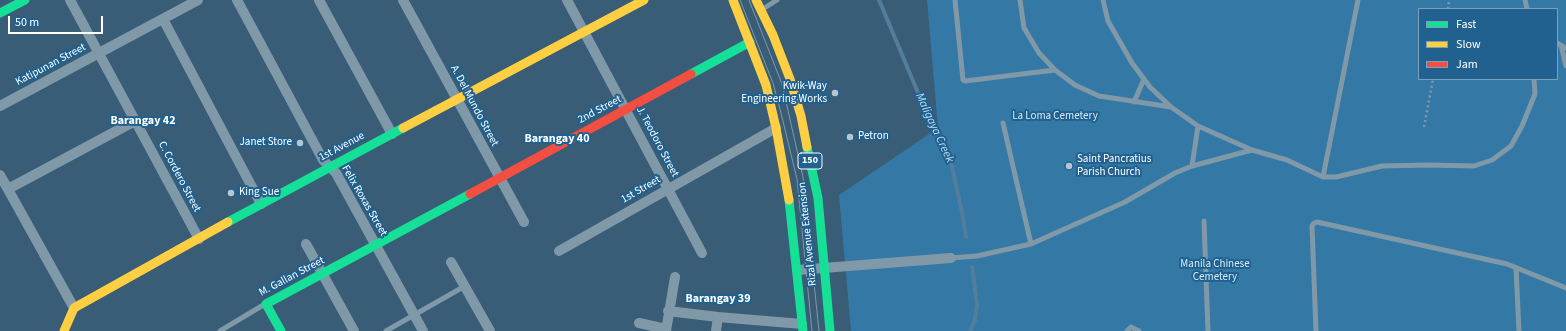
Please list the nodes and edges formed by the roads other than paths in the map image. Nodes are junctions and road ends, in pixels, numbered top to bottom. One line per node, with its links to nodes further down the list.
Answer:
1 (25, 0): 17 (street)
2 (70, 0): 22 (street, C. Cordero Street)
3 (198, 0): 18 (street, Katipunan Street)
4 (237, 0): 39 (street, Felix Roxas Street)
5 (319, 0): 36 (street)
6 (403, 0): 27 (street, A. Del Mundo Street)
7 (567, 0): 19 (street, J. Teodoro Street)
8 (644, 0): 19 (street, 1st Avenue)
9 (733, 0): 20 (street, Rizal Avenue Extension / 150)
10 (756, 0): 16 (street, Rizal Avenue Extension / 150)
11 (777, 0): 16 (lane)
12 (956, 0): 24 (lane)
13 (1020, 0): 24 (lane)
14 (1103, 0): 25 (lane)
15 (1358, 0): 41 (lane)
16 (761, 10): 56 (street, Rizal Avenue Extension / 150)
17 (0, 13)
18 (163, 19): 22 (street, Katipunan Street); 45 (street)
19 (584, 32): 27 (street, 1st Avenue); 31 (street, J. Teodoro Street)
20 (750, 42): 31 (street, 2nd Street); 35 (street, Rizal Avenue Extension / 150)
21 (1561, 45): 23 (lane)
22 (98, 53): 29 (street, Katipunan Street); 32 (street, C. Cordero Street)
23 (1566, 66)
24 (1055, 70): 28 (lane)
25 (1144, 79): 28 (lane); 30 (lane)
26 (1534, 80): 41 (lane)
27 (457, 100): 36 (street, 1st Avenue); 42 (street, A. Del Mundo Street)
28 (1134, 102): 30 (lane)
29 (0, 106)
30 (1171, 107): 34 (lane)
31 (626, 110): 42 (street, 2nd Street); 43 (street, J. Teodoro Street)
32 (135, 121): 44 (street); 48 (street, C. Cordero Street)
33 (1003, 123): 50 (lane)
34 (1198, 126): 37 (lane); 38 (lane)
35 (776, 128): 43 (street, 1st Street); 58 (street, Rizal Avenue Extension / 150)
36 (392, 134): 39 (street, 1st Avenue)
37 (1252, 150): 38 (lane); 41 (lane)
38 (1192, 166): 50 (lane)
39 (330, 167): 45 (street, 1st Avenue); 51 (street, Felix Roxas Street)
40 (0, 175): 44 (street)
41 (1323, 177)
42 (499, 178): 47 (street, A. Del Mundo Street); 51 (street, 2nd Street)
43 (668, 188): 52 (street, 1st Street); 53 (street, J. Teodoro Street)
44 (8, 189): 64 (street)
45 (261, 204): 48 (street, 1st Avenue)
46 (1204, 221): 82 (lane)
47 (524, 222)
48 (199, 239): 64 (street, 1st Avenue)
49 (306, 244): 59 (street)
50 (1032, 244): 54 (lane)
51 (376, 245): 59 (street, M. Gallan Street); 66 (street, Felix Roxas Street)
52 (559, 251)
53 (702, 253)
54 (951, 258): 56 (street)
55 (451, 262): 61 (street)
56 (824, 268): 58 (street); 79 (street, Rizal Avenue Extension / 150)
57 (1516, 268): 62 (lane); 83 (lane); 84 (lane)
58 (798, 270): 69 (street, Rizal Avenue Extension / 150)
59 (322, 274): 63 (street, M. Gallan Street); 74 (street)
60 (675, 277): 65 (street)
61 (464, 286): 66 (lane); 77 (street)
62 (1566, 288)
63 (266, 304): 72 (lane, M. Gallan Street); 73 (street)
64 (74, 308): 71 (street)
65 (668, 311): 67 (street); 70 (street)
66 (414, 315): 75 (lane); 76 (street, Felix Roxas Street)
67 (718, 317): 69 (street); 78 (street)
68 (639, 322): 70 (street)
69 (803, 327)
70 (666, 330)
71 (64, 331)
72 (220, 331)
73 (281, 331)
74 (354, 331)
75 (386, 331)
76 (423, 331)
77 (490, 331)
78 (716, 331)
79 (830, 331)
80 (1127, 331): 81 (lane)
81 (1139, 331)
82 (1208, 331)
83 (1316, 331)
84 (1518, 331)

